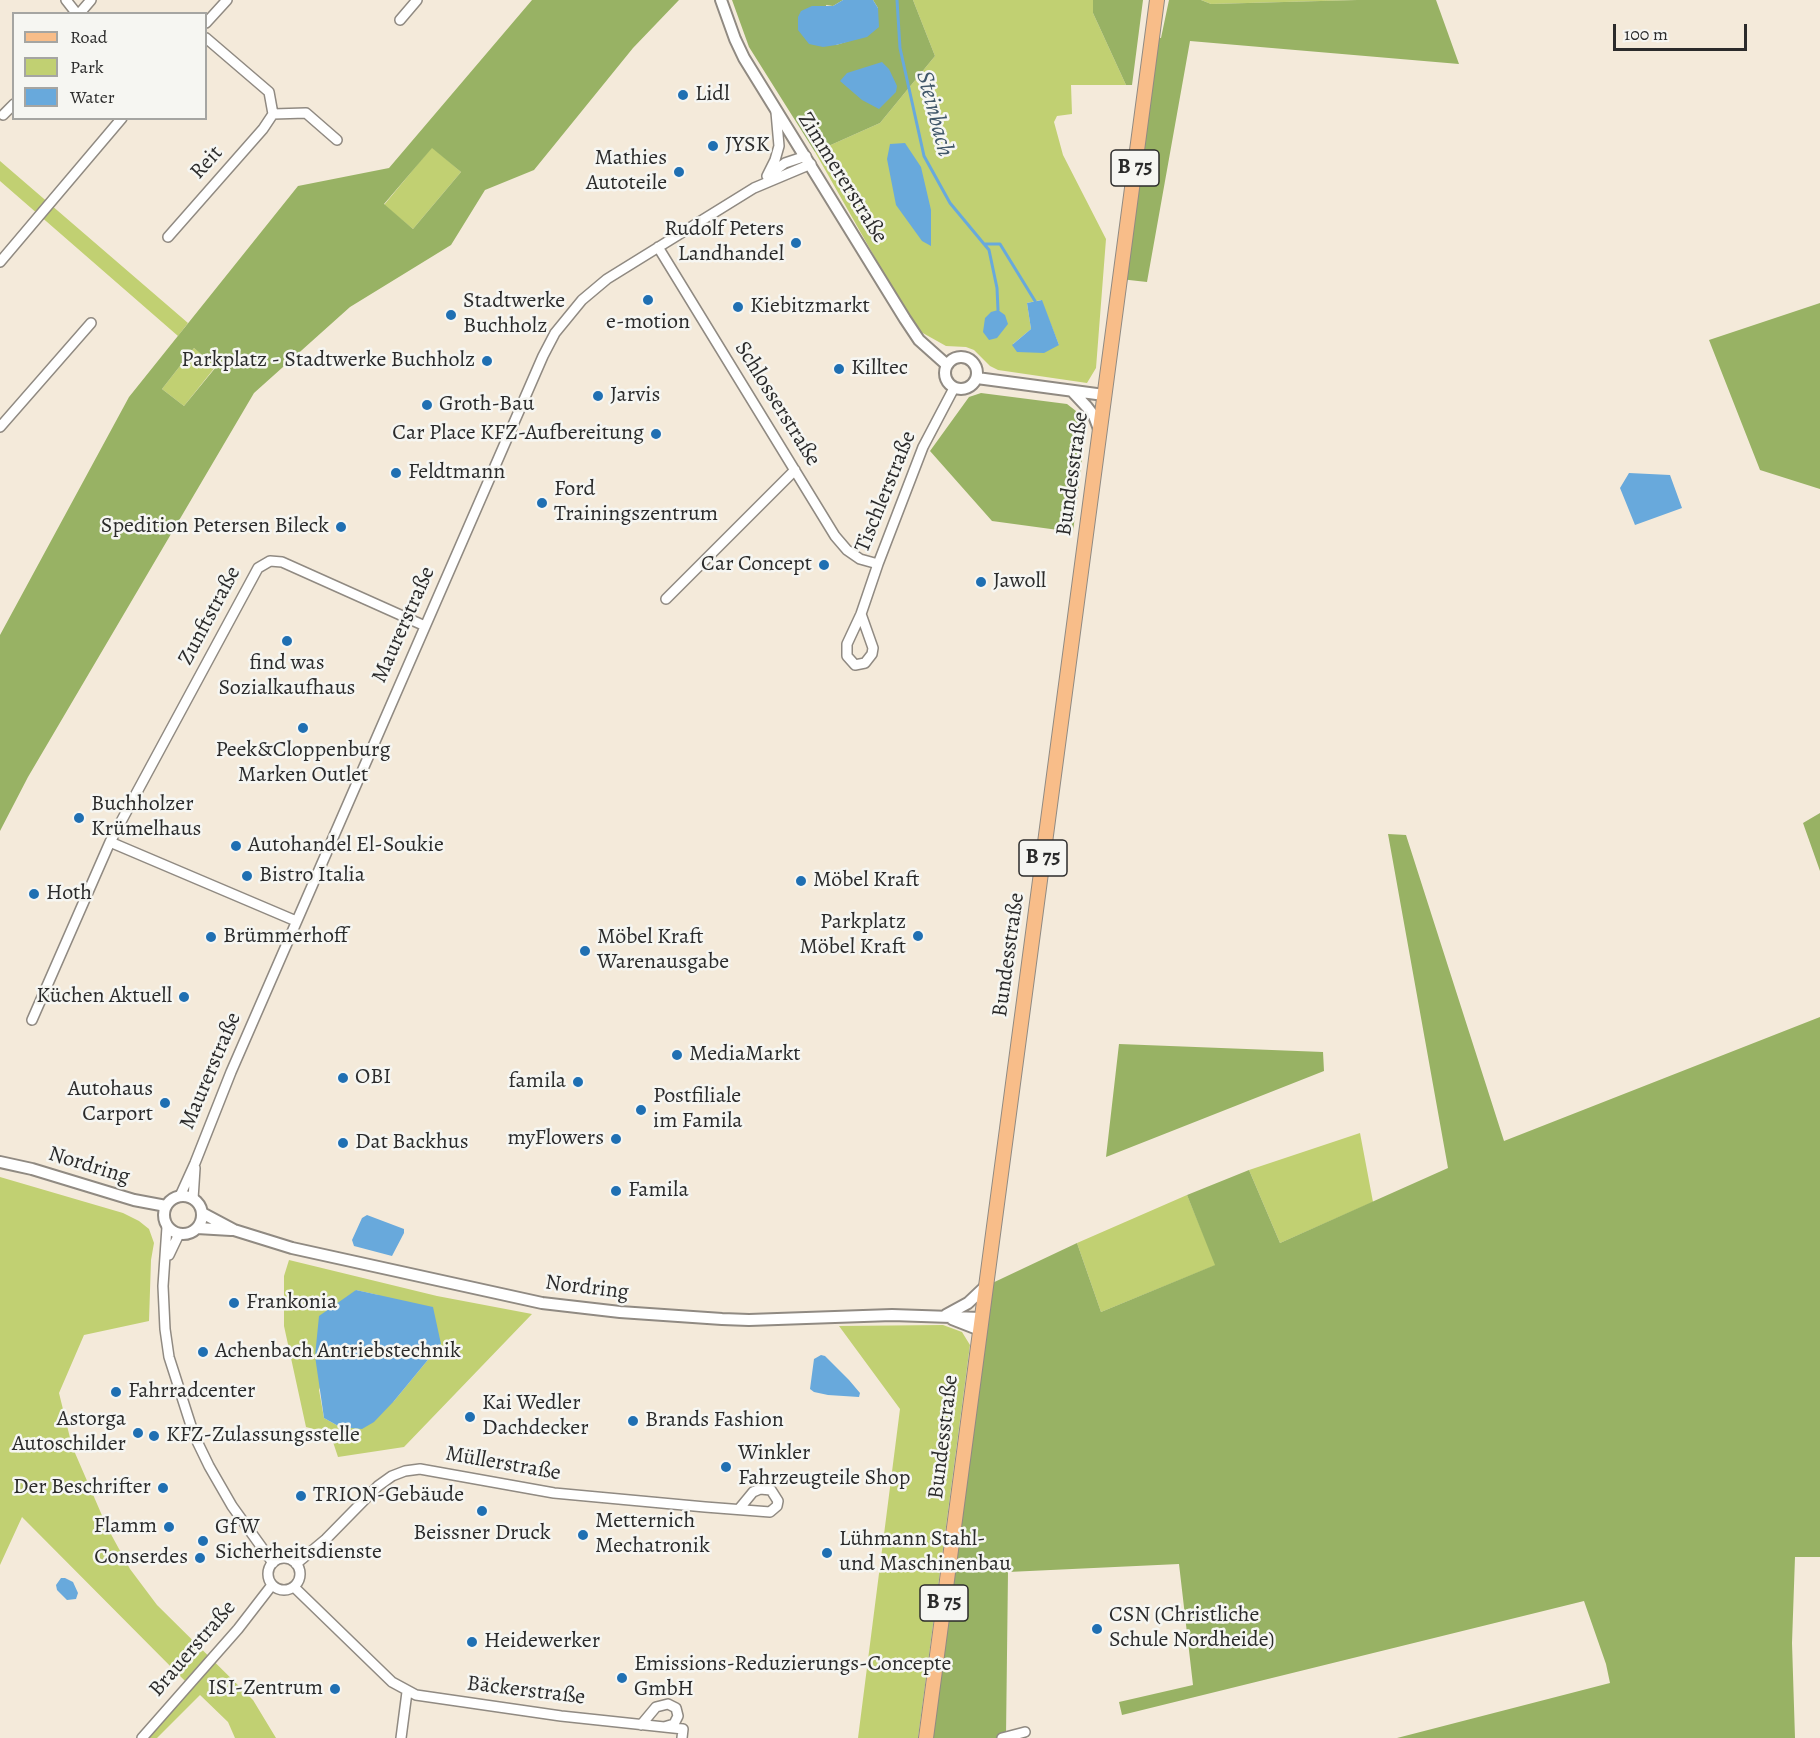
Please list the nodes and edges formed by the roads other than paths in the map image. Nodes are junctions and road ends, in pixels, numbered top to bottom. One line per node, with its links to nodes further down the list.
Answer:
1 (66, 0): 7 (street)
2 (91, 0): 8 (street)
3 (227, 0): 10 (street)
4 (417, 0): 9 (street)
5 (721, 0): 13 (street, Zimmererstraße)
6 (1157, 0): 29 (main road, Bundesstraße / B 75)
7 (76, 12)
8 (80, 12)
9 (400, 20)
10 (207, 22)
11 (207, 39): 14 (street)
12 (12, 106): 15 (street)
13 (775, 107): 18 (street, Zimmererstraße); 19 (street, Maurerstraße)
14 (273, 114): 17 (street); 21 (street, Reit)
15 (3, 115)
16 (120, 120): 23 (street)
17 (337, 140)
18 (808, 160): 19 (street, Maurerstraße); 20 (street, Maurerstraße); 25 (street, Zimmererstraße)
19 (767, 176): 20 (street, Maurerstraße)
20 (754, 188): 22 (street, Maurerstraße)
21 (168, 237)
22 (658, 247): 32 (street, Schlosserstraße); 36 (street, Maurerstraße)
23 (1, 259)
24 (91, 323): 30 (street)
25 (947, 365): 26 (street); 27 (street)
26 (977, 378): 27 (street); 28 (street)
27 (954, 388): 33 (street, Tischlerstraße)
28 (1071, 391): 29 (street); 31 (street)
29 (1104, 395): 31 (main road, Bundesstraße / B 75)
30 (0, 427)
31 (1100, 430): 53 (main road, Bundesstraße / B 75)
32 (795, 470): 33 (street, Schlosserstraße); 34 (street)
33 (878, 564): 35 (street, Tischlerstraße)
34 (666, 599)
35 (861, 614): 35 (street, Tischlerstraße)
36 (425, 626): 37 (street, Zunftstraße); 38 (street, Maurerstraße)
37 (110, 842): 38 (street); 39 (street, Zunftstraße)
38 (297, 921): 42 (street, Maurerstraße)
39 (32, 1020)
40 (0, 1155): 43 (street, Nordring)
41 (0, 1162): 43 (street, Nordring)
42 (195, 1163): 44 (street, Maurerstraße); 45 (street, Maurerstraße)
43 (32, 1169): 46 (street, Nordring)
44 (180, 1196): 45 (street); 46 (street)
45 (193, 1198): 47 (street)
46 (164, 1210): 48 (street)
47 (202, 1213): 49 (street); 50 (street, Nordring)
48 (168, 1227): 51 (street); 52 (street)
49 (197, 1228): 50 (street, Nordring); 51 (street, Nordring)
50 (234, 1230): 54 (street, Nordring)
51 (179, 1234): 52 (street)
52 (166, 1260): 57 (street)
53 (986, 1286): 54 (street, Nordring); 55 (main road, Bundesstraße / B 75)
54 (944, 1316): 55 (street, Nordring)
55 (980, 1324): 68 (main road, Bundesstraße / B 75)
56 (740, 1509): 58 (street, Müllerstraße)
57 (273, 1563): 58 (street); 59 (street)
58 (296, 1564): 60 (street)
59 (272, 1585): 60 (street); 66 (street, Brauerstraße)
60 (294, 1587): 61 (street, Bäckerstraße)
61 (407, 1692): 62 (street, Bäckerstraße); 67 (street)
62 (641, 1725): 63 (street, Bäckerstraße); 63 (street)
63 (663, 1728): 65 (street, Bäckerstraße)
64 (1025, 1732): 69 (street)
65 (682, 1733)
66 (141, 1738)
67 (401, 1738)
68 (926, 1738)
69 (1002, 1738)

